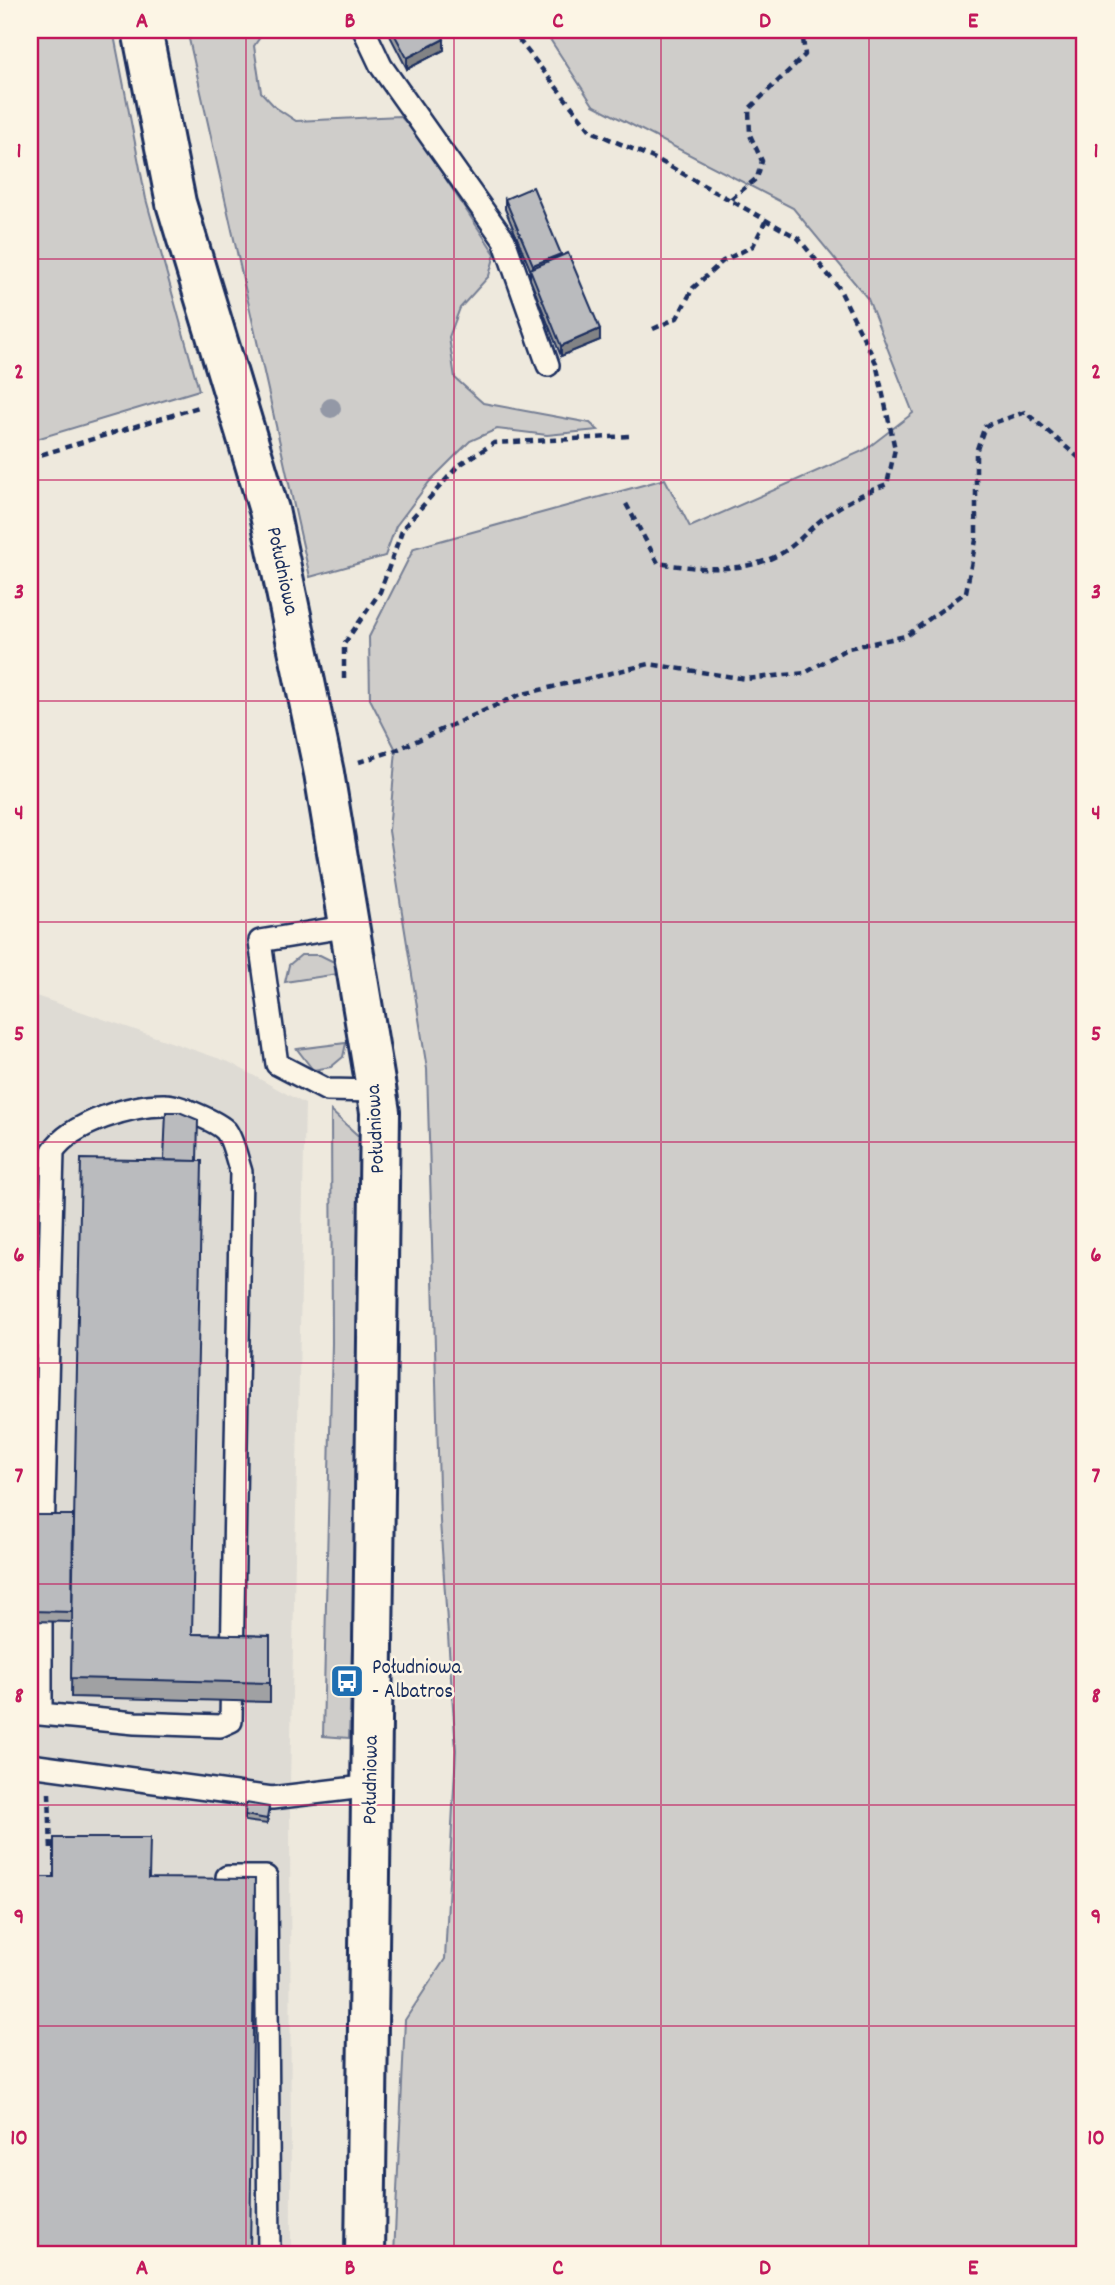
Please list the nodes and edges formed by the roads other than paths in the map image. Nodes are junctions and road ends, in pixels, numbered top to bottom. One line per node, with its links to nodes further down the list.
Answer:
1 (142, 30): 4 (street, Południowa)
2 (364, 30): 3 (lane)
3 (548, 365)
4 (350, 926): 5 (street, Południowa); 5 (lane)
5 (377, 1091): 9 (street, Południowa)
6 (40, 1295): 7 (lane); 7 (lane)
7 (35, 1714)
8 (30, 1765): 9 (lane)
9 (372, 1786): 12 (street, Południowa)
10 (227, 1877): 11 (lane)
11 (269, 2255)
12 (365, 2255)

